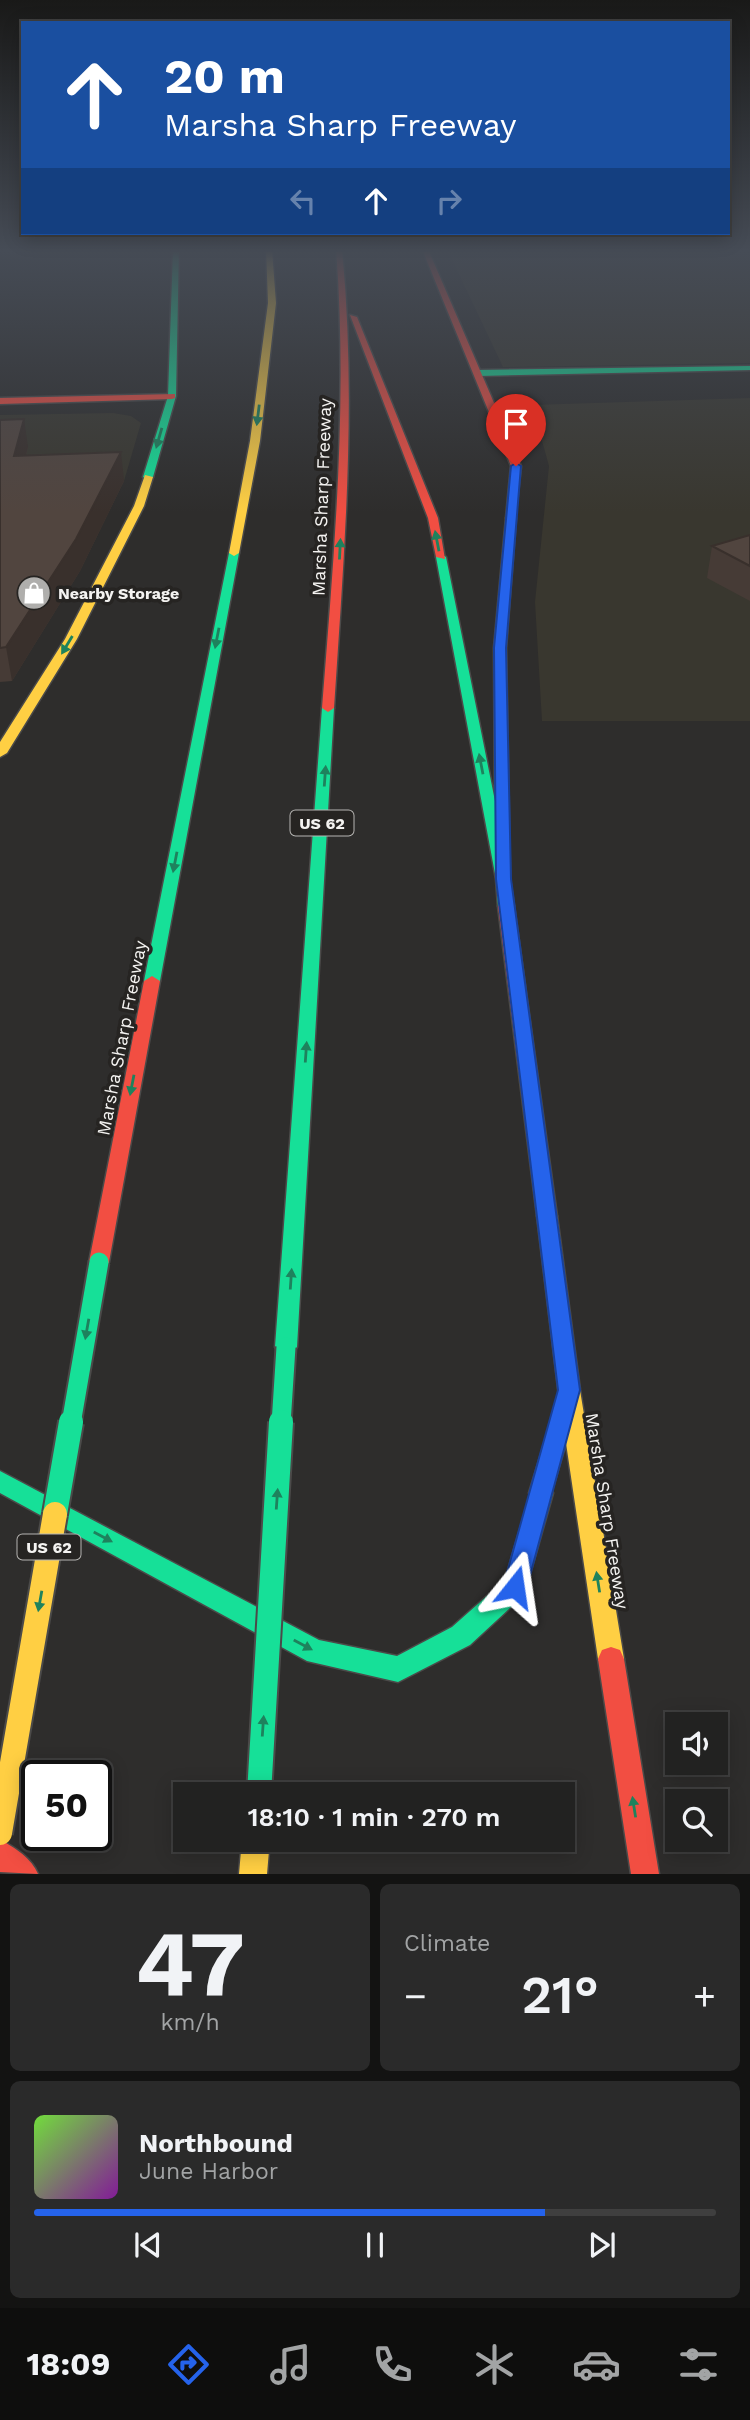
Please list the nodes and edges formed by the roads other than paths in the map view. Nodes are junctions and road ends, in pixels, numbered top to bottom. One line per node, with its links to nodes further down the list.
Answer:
1 (174, 336): 8 (main road)
2 (268, 336): 15 (main road, Marsha Sharp Freeway / US 62, one-way to 15, bridge)
3 (345, 336): 14 (main road, Marsha Sharp Freeway / US 62, one-way to 3, bridge)
4 (360, 336): 11 (main road, one-way to 4)
5 (462, 336): 7 (main road, Marsha Sharp Freeway)
6 (750, 368): 7 (main road)
7 (478, 373): 11 (main road, Marsha Sharp Freeway)
8 (172, 396): 9 (main road); 10 (main road, one-way to 10)
9 (0, 401)
10 (0, 752)
11 (503, 879): 12 (main road, Marsha Sharp Freeway)
12 (569, 1390): 13 (main road, one-way to 12); 20 (main road, Marsha Sharp Freeway, one-way to 12)
13 (0, 1481)
14 (259, 1782)
15 (0, 1833)
16 (255, 1852): 19 (main road)
17 (0, 1854): 18 (main road)
18 (24, 1874)
19 (254, 1874)
20 (645, 1874)

